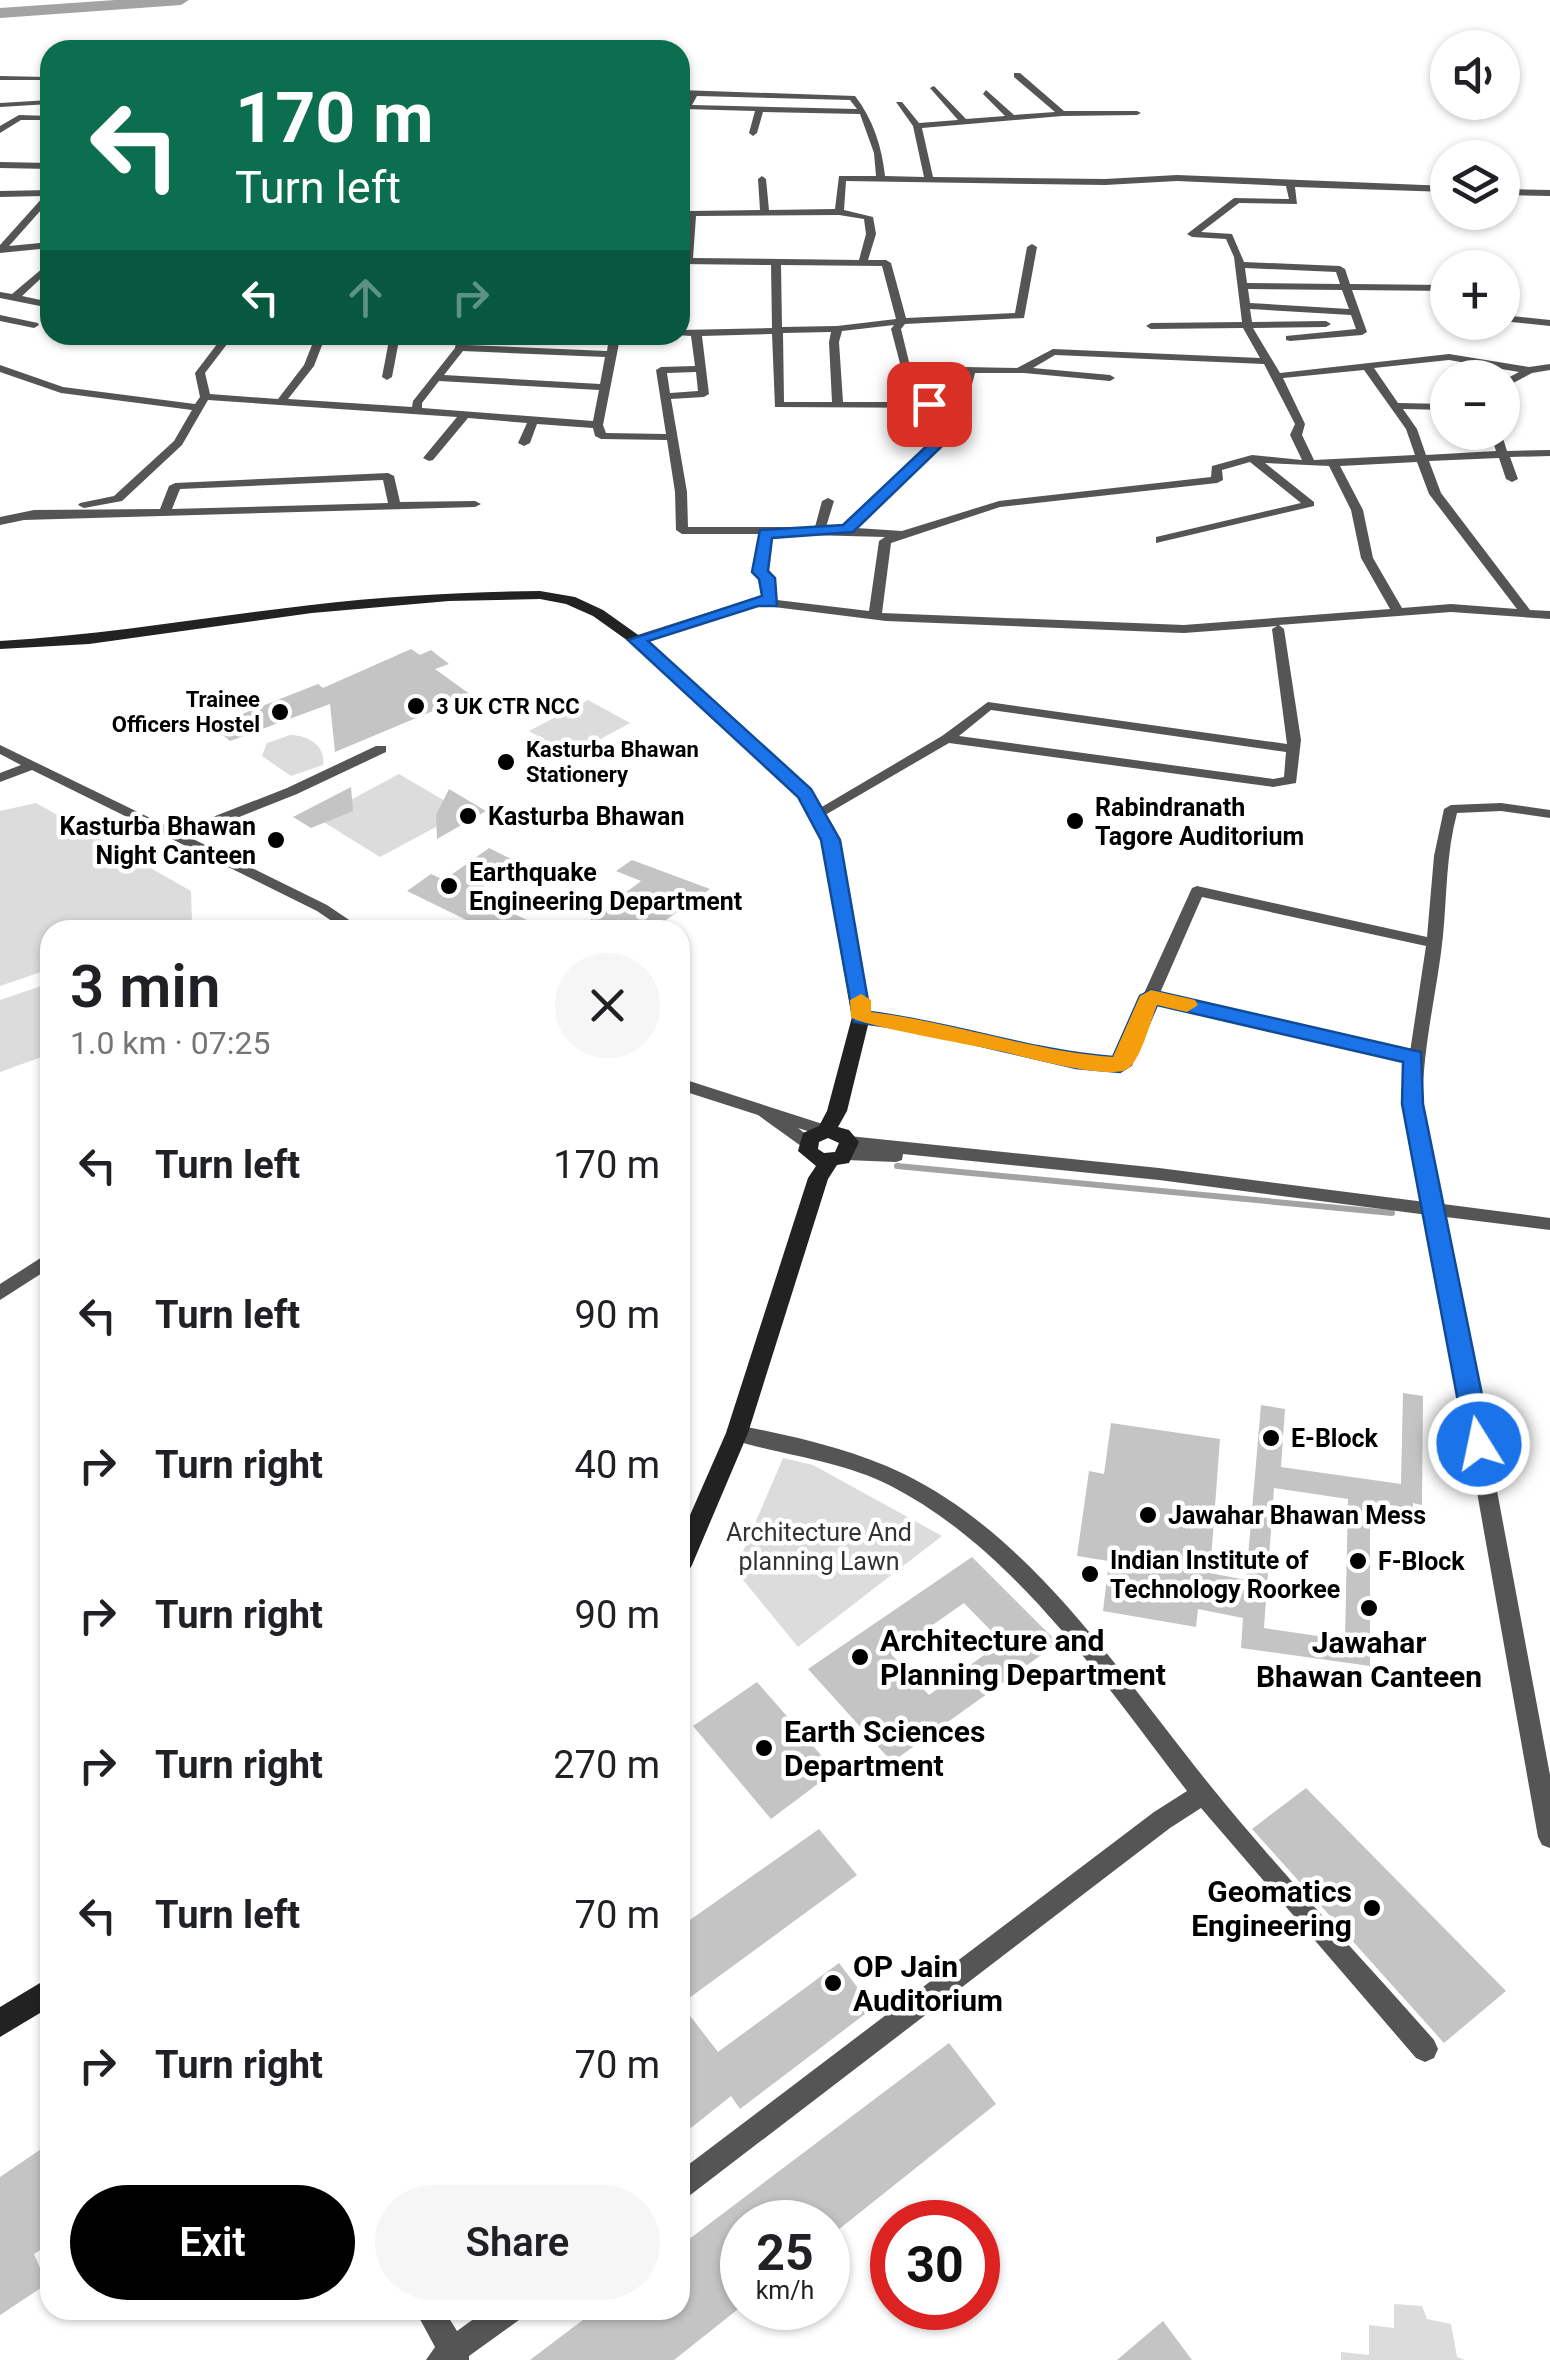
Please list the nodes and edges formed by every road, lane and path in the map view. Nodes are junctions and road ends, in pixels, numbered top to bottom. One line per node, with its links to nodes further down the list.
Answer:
1 (1016, 75): 15 (street)
2 (0, 78): 3 (street)
3 (40, 79)
4 (934, 88): 19 (street)
5 (986, 92): 18 (street)
6 (690, 93): 7 (street)
7 (694, 93): 8 (street); 14 (street)
8 (690, 101)
9 (40, 103): 11 (street)
10 (899, 104): 20 (street)
11 (0, 105)
12 (690, 107): 13 (street)
13 (760, 110): 14 (street); 22 (street)
14 (863, 112): 25 (street)
15 (1062, 114): 16 (street); 18 (street)
16 (1136, 114)
17 (40, 118): 21 (street)
18 (1012, 118): 19 (street)
19 (964, 122): 20 (street)
20 (917, 126): 26 (street)
21 (0, 130)
22 (753, 133)
23 (0, 165): 24 (street)
24 (40, 166)
25 (881, 178): 26 (street); 35 (street)
26 (928, 178): 28 (street)
27 (762, 179): 36 (street)
28 (1290, 184): 29 (street); 44 (street)
29 (1430, 189)
30 (40, 193): 32 (street)
31 (1520, 193): 33 (street)
32 (0, 194)
33 (1550, 194)
34 (40, 204): 40 (street)
35 (839, 212): 36 (street); 43 (street)
36 (764, 213): 37 (street)
37 (690, 216)
38 (40, 246): 40 (street)
39 (1032, 248): 56 (street)
40 (0, 250)
41 (690, 261): 42 (street)
42 (776, 261): 43 (street); 61 (street)
43 (863, 262): 56 (street)
44 (1240, 265): 46 (street); 47 (street)
45 (40, 276): 50 (street)
46 (1241, 286): 47 (street); 52 (street)
47 (1347, 287): 48 (street); 54 (street)
48 (1430, 288)
49 (0, 295): 50 (street)
50 (14, 298): 51 (street)
51 (40, 302)
52 (1243, 306): 54 (street); 58 (street)
53 (0, 318): 59 (street)
54 (1356, 318): 58 (street); 65 (street)
55 (1520, 320): 57 (street)
56 (902, 321): 62 (street); 80 (street)
57 (1550, 323)
58 (1247, 324): 60 (street); 73 (street)
59 (34, 325)
60 (1151, 326)
61 (779, 328): 62 (street); 64 (street); 90 (street)
62 (837, 328): 90 (street)
63 (690, 332): 64 (street)
64 (696, 332): 76 (street)
65 (1290, 338)
66 (221, 345): 88 (street)
67 (317, 345): 89 (street)
68 (392, 345): 82 (street)
69 (458, 345): 84 (street)
70 (507, 345): 72 (street)
71 (612, 345): 72 (street)
72 (611, 354): 86 (street)
73 (1266, 361): 78 (street); 83 (street)
74 (1550, 367): 79 (street)
75 (0, 368): 88 (street)
76 (702, 368): 87 (street); 87 (street)
77 (1368, 368): 79 (street); 83 (street); 92 (street)
78 (1026, 370): 80 (street); 85 (street)
79 (1529, 370): 81 (street)
80 (970, 372): 91 (street)
81 (1520, 375)
82 (387, 376)
83 (1277, 376): 106 (street)
84 (436, 378): 86 (street); 94 (street)
85 (1110, 378)
86 (602, 387): 97 (street)
87 (668, 396): 98 (street)
88 (202, 402): 89 (street); 113 (street)
89 (280, 403): 94 (street)
90 (838, 405): 91 (street)
91 (963, 405): 116 (street)
92 (1394, 406): 93 (street); 105 (street)
93 (1430, 407)
94 (416, 411): 95 (street)
95 (466, 414): 96 (street); 103 (street)
96 (533, 420): 97 (street); 99 (street)
97 (598, 424): 98 (street)
98 (670, 437): 117 (street)
99 (524, 443)
100 (1502, 450): 102 (street)
101 (1550, 453): 102 (street)
102 (1503, 454): 105 (street); 108 (street)
103 (429, 458)
104 (1252, 458): 106 (street); 118 (street); 119 (street)
105 (1422, 460): 107 (street); 121 (street)
106 (1310, 464): 107 (street)
107 (1333, 464): 122 (street)
108 (1512, 479)
109 (828, 502): 115 (street)
110 (475, 504): 111 (street)
111 (395, 506): 112 (street); 112 (street)
112 (165, 512): 113 (street)
113 (24, 516): 114 (street)
114 (0, 521)
115 (820, 529): 116 (street); 117 (street)
116 (848, 529): 118 (street)
117 (765, 533): 120 (street)
118 (905, 535): 124 (street)
119 (1160, 540)
120 (771, 602): 124 (street); 126 (street)
121 (1524, 610): 122 (street); 123 (street)
122 (1397, 611): 124 (street)
123 (1550, 615)
124 (875, 616)
125 (1278, 630): 130 (street)
126 (636, 640): 127 (street); 134 (street)
127 (0, 644)
128 (947, 739): 130 (street); 130 (street); 134 (street)
129 (0, 748): 132 (street)
130 (1290, 748)
131 (382, 749): 136 (street)
132 (33, 765): 133 (street); 136 (street)
133 (0, 778)
134 (820, 814): 140 (street)
135 (1550, 814): 138 (street)
136 (177, 836): 137 (street)
137 (341, 920)
138 (1434, 942): 139 (street); 141 (street)
139 (1151, 996): 140 (street); 141 (street)
140 (861, 1017): 143 (street)
141 (1414, 1058): 144 (street)
142 (690, 1088): 143 (street)
143 (829, 1150): 144 (street); 148 (street)
144 (1436, 1209): 145 (street); 151 (street)
145 (1550, 1224)
146 (40, 1265): 147 (street)
147 (0, 1293)
148 (737, 1434): 149 (street); 150 (street)
149 (690, 1542)
150 (1203, 1794): 154 (street); 155 (street)
151 (1550, 1837)
152 (40, 1997): 153 (street)
153 (0, 2023)
154 (1425, 2048)
155 (690, 2179)
156 (433, 2320): 158 (street)
157 (496, 2320): 158 (street)
158 (450, 2357)

